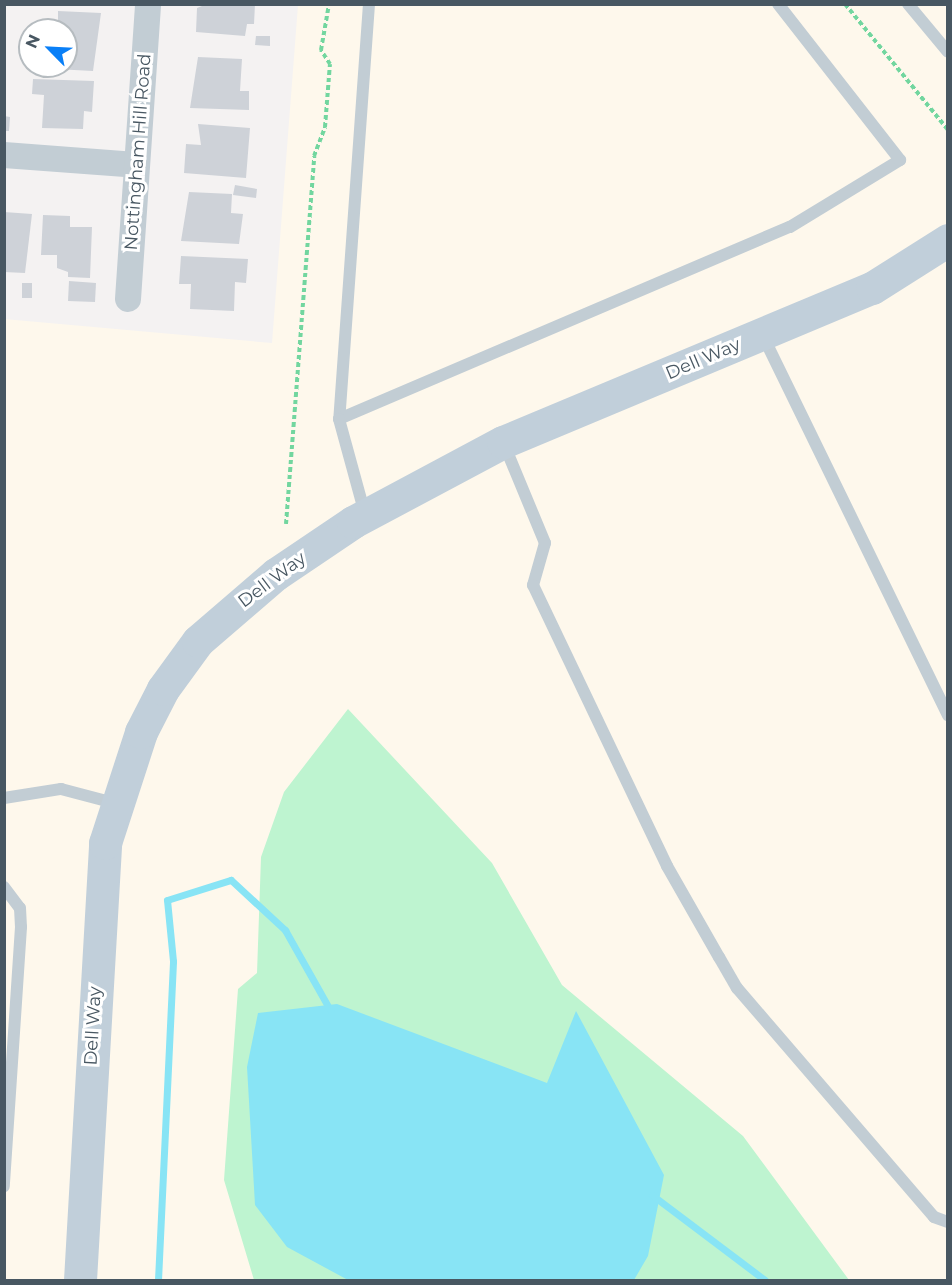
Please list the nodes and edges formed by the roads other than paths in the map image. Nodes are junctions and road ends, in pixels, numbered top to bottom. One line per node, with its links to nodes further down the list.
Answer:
1 (148, 4): 7 (street, Nottingham Hill Road)
2 (369, 4): 11 (lane)
3 (778, 4): 11 (lane)
4 (908, 4): 5 (lane)
5 (948, 52)
6 (4, 155): 7 (street)
7 (136, 165): 9 (street, Nottingham Hill Road)
8 (948, 240): 10 (street, Dell Way)
9 (128, 299)
10 (762, 334): 12 (street, Dell Way); 14 (lane)
11 (339, 419): 13 (lane)
12 (503, 442): 13 (street, Dell Way); 19 (lane)
13 (365, 516): 16 (street, Dell Way)
14 (948, 715)
15 (4, 798): 16 (lane)
16 (114, 803): 20 (street, Dell Way)
17 (4, 887): 18 (lane)
18 (4, 1186)
19 (948, 1222)
20 (80, 1281)

